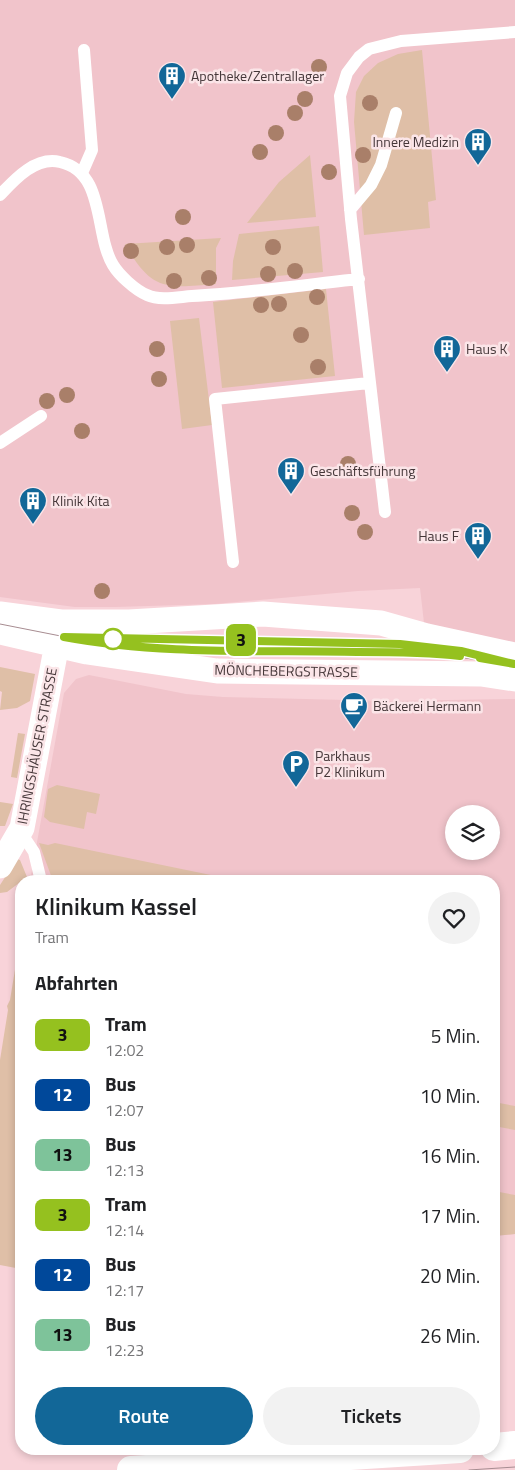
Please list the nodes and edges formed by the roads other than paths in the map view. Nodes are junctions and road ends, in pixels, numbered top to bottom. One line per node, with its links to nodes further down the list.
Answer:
1 (515, 32): 6 (lane)
2 (84, 50): 4 (lane)
3 (396, 113): 6 (lane)
4 (82, 173): 5 (lane); 7 (lane)
5 (0, 195)
6 (350, 210): 7 (lane)
7 (358, 279): 8 (lane)
8 (369, 383): 11 (lane); 12 (lane)
9 (42, 416): 10 (lane)
10 (0, 443)
11 (385, 512)
12 (233, 562)
13 (0, 614): 15 (street, MÖNCHEBERGSTRASSE)
14 (0, 632): 15 (street, MÖNCHEBERGSTRASSE)
15 (59, 633): 16 (street, MÖNCHEBERGSTRASSE); 17 (street, MÖNCHEBERGSTRASSE); 18 (street, IHRINGSHÄUSER STRASSE)
16 (515, 656)
17 (515, 679)
18 (20, 831): 19 (street, IHRINGSHÄUSER STRASSE); 20 (lane)
19 (0, 866)
20 (40, 875)
21 (515, 1445): 22 (main road)
22 (500, 1446)
23 (366, 1455): 24 (main road)
24 (131, 1470)

